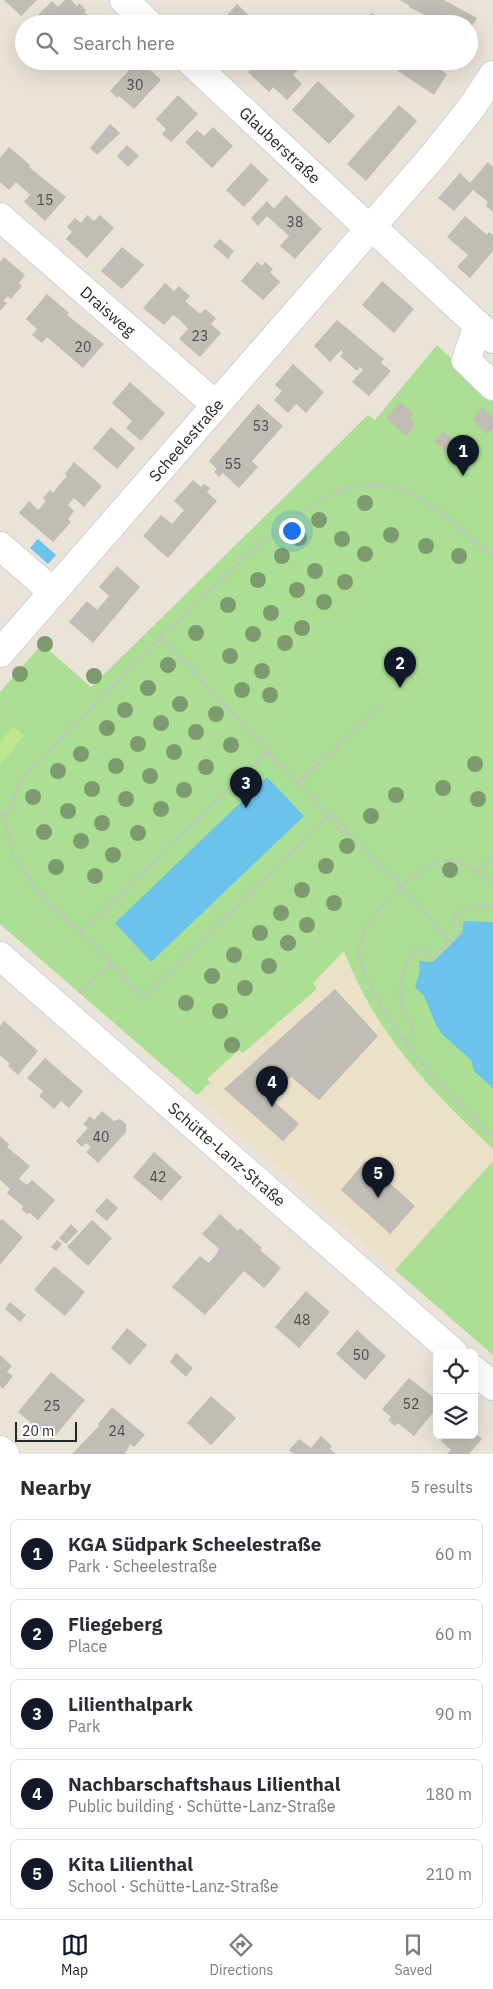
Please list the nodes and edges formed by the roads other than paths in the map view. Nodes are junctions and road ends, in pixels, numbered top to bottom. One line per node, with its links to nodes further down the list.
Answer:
1 (124, 0): 2 (street)
2 (140, 15)
3 (200, 70): 6 (street, Glauberstraße)
4 (493, 75): 6 (street, Scheelestraße)
5 (0, 217): 9 (street, Draisweg)
6 (371, 226): 7 (street); 9 (street, Scheelestraße)
7 (485, 332): 8 (street)
8 (493, 386)
9 (216, 406): 11 (street, Scheelestraße)
10 (0, 546): 11 (street)
11 (52, 591): 12 (street, Scheelestraße)
12 (0, 653)
13 (0, 956): 14 (street, Schütte-Lanz-Straße)
14 (449, 1349)
15 (478, 1373): 16 (street)
16 (493, 1386)
17 (0, 1450): 18 (street)
18 (5, 1454)

